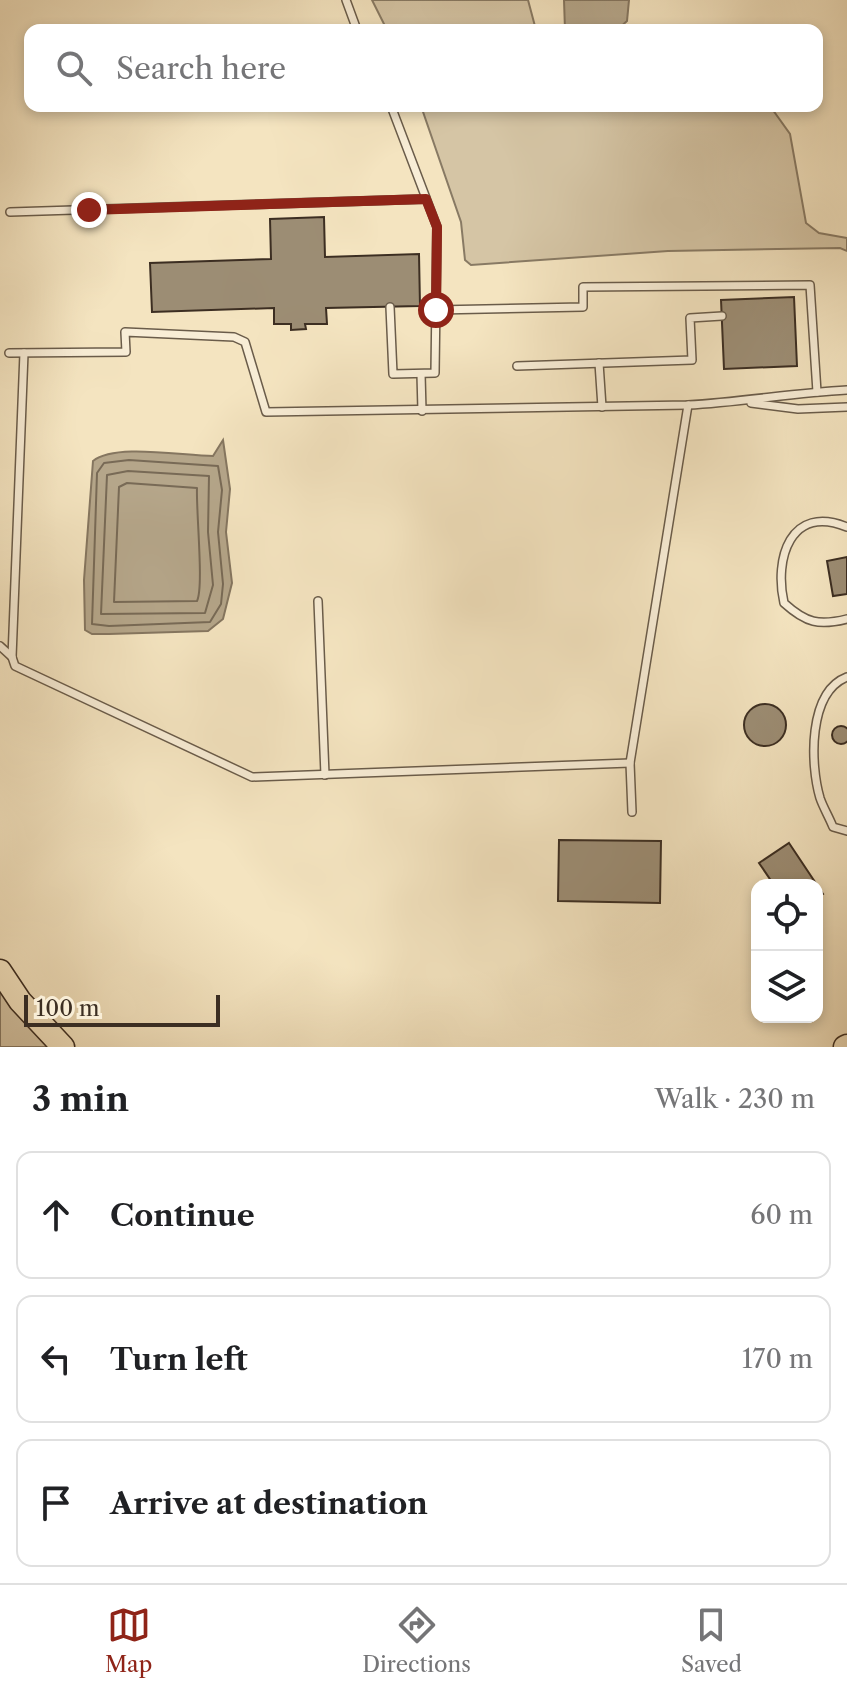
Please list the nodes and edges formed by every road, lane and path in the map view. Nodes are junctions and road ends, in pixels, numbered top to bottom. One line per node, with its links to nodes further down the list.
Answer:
1 (346, 0): 2 (lane)
2 (355, 24)
3 (393, 112): 4 (lane)
4 (426, 199): 5 (lane); 7 (lane)
5 (10, 212)
6 (390, 307): 13 (lane)
7 (436, 310): 13 (lane); 15 (lane)
8 (722, 316): 11 (lane)
9 (9, 353): 10 (lane)
10 (24, 353): 20 (lane); 25 (lane)
11 (599, 363): 12 (lane); 18 (lane)
12 (517, 366)
13 (421, 374): 20 (lane)
14 (847, 390): 15 (lane)
15 (817, 392): 16 (lane)
16 (749, 402): 17 (lane); 19 (lane)
17 (688, 405): 18 (lane); 27 (lane)
18 (602, 407): 20 (lane)
19 (847, 407)
20 (422, 411)
21 (847, 527): 23 (lane)
22 (318, 601): 28 (lane)
23 (847, 619)
24 (0, 646): 25 (lane)
25 (12, 657): 28 (lane)
26 (847, 677): 30 (lane)
27 (630, 763): 28 (lane); 29 (lane)
28 (325, 775)
29 (632, 812)
30 (847, 831)
31 (0, 971): 32 (highway)
32 (63, 1047)

